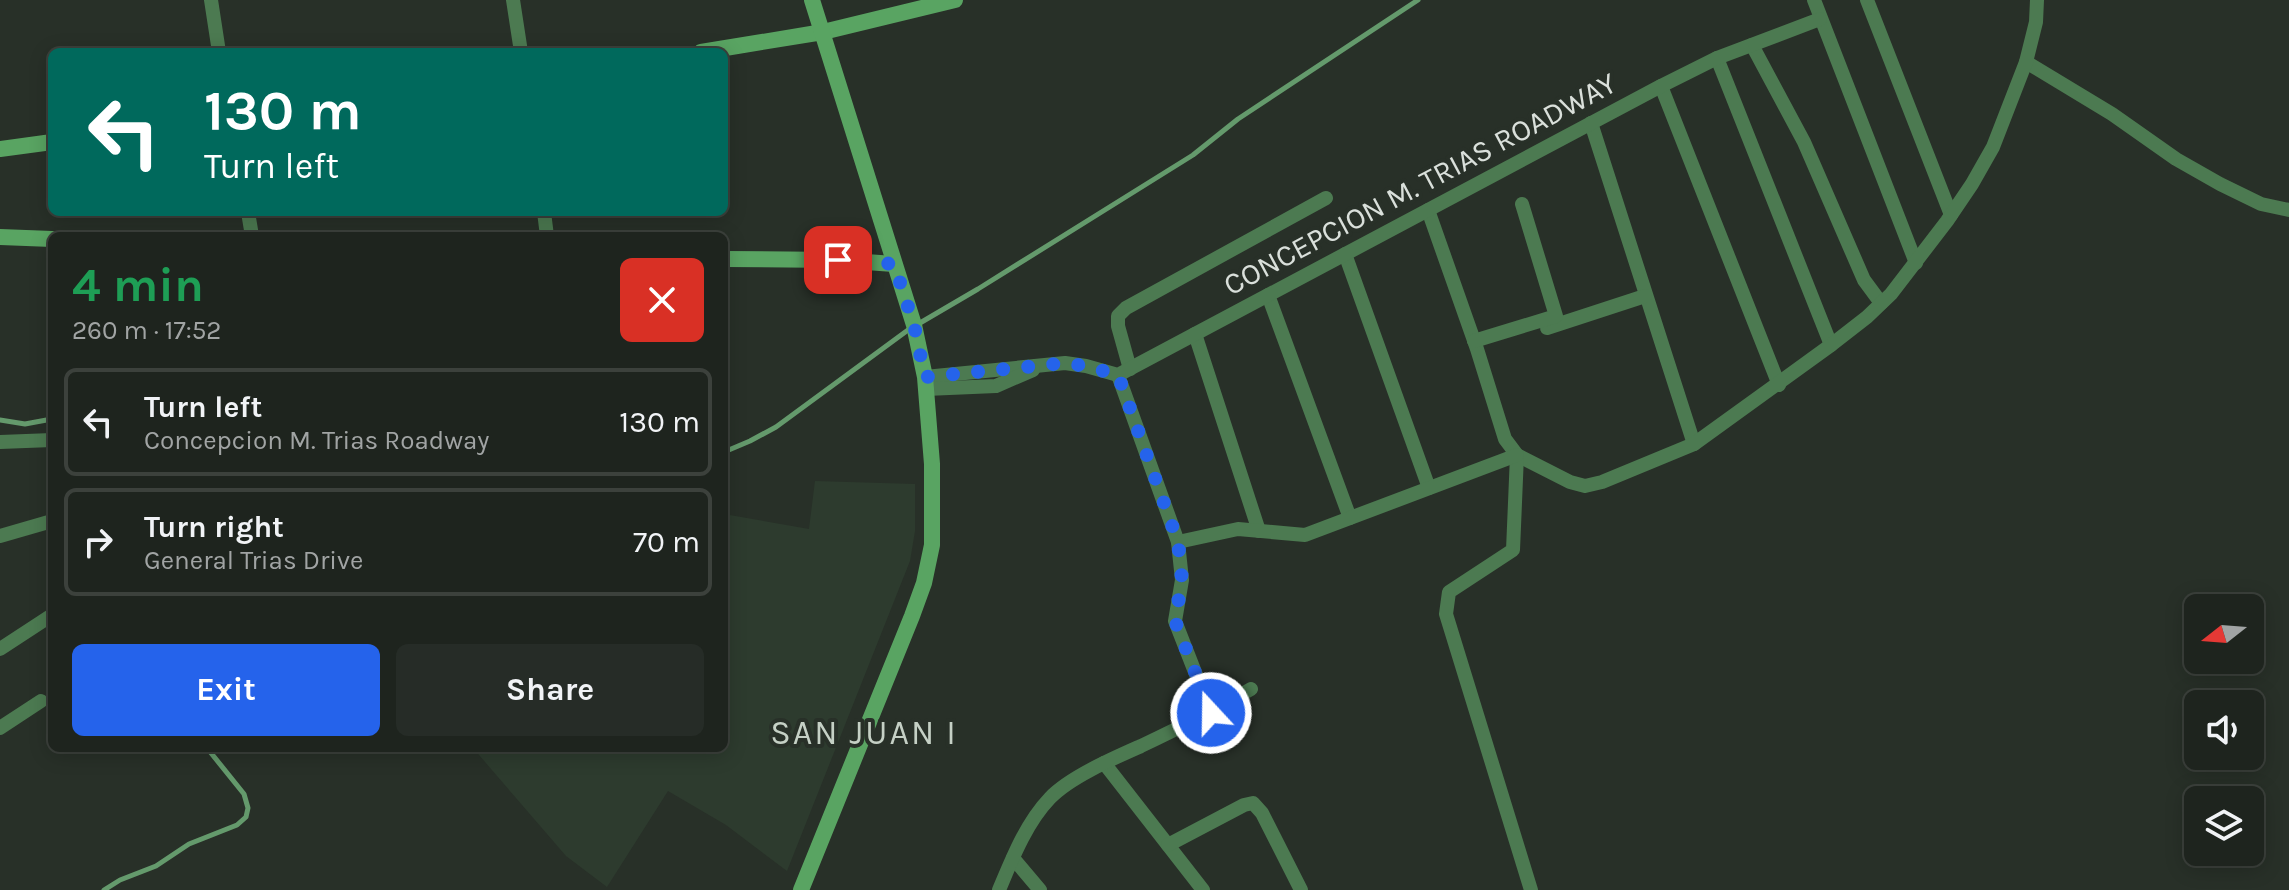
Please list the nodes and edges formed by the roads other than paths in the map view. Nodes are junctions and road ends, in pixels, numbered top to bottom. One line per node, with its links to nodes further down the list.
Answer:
1 (211, 0): 11 (street)
2 (513, 0): 12 (street)
3 (812, 0): 9 (main road)
4 (955, 0): 9 (main road)
5 (1814, 0): 8 (street)
6 (1867, 0): 24 (street)
7 (2037, 0): 15 (street)
8 (1820, 19): 10 (street, CONCEPCION M. TRIAS ROADWAY); 29 (street)
9 (823, 32): 13 (main road); 30 (main road)
10 (1752, 45): 14 (street, CONCEPCION M. TRIAS ROADWAY); 33 (street)
11 (218, 48)
12 (520, 48)
13 (725, 48)
14 (1717, 58): 16 (street, CONCEPCION M. TRIAS ROADWAY); 36 (street)
15 (2026, 62): 23 (street); 24 (street)
16 (1661, 86): 17 (street, CONCEPCION M. TRIAS ROADWAY); 39 (street)
17 (1591, 123): 22 (street, CONCEPCION M. TRIAS ROADWAY); 32 (street)
18 (48, 143): 19 (main road)
19 (0, 149)
20 (1326, 198): 37 (street)
21 (1522, 204): 35 (street)
22 (1428, 210): 27 (street, CONCEPCION M. TRIAS ROADWAY); 35 (street)
23 (2289, 210)
24 (1951, 215): 29 (street)
25 (0, 237): 26 (main road)
26 (48, 239)
27 (1345, 254): 31 (street, CONCEPCION M. TRIAS ROADWAY); 44 (street)
28 (728, 259): 30 (main road)
29 (1916, 263): 33 (street)
30 (894, 264): 38 (main road)
31 (1268, 295): 34 (street, CONCEPCION M. TRIAS ROADWAY); 45 (street)
32 (1645, 296): 35 (street); 42 (street)
33 (1881, 303): 36 (street)
34 (1195, 334): 37 (street, CONCEPCION M. TRIAS ROADWAY); 47 (street)
35 (1476, 345): 43 (street)
36 (1831, 345): 39 (street)
37 (1124, 372): 38 (street); 49 (street)
38 (926, 383): 59 (main road)
39 (1779, 385): 42 (street)
40 (48, 440): 41 (street)
41 (0, 442)
42 (1694, 444): 43 (street)
43 (1517, 455): 44 (street); 64 (street)
44 (1429, 488): 45 (street)
45 (1350, 518): 47 (street)
46 (48, 522): 48 (street)
47 (1259, 531): 49 (street)
48 (0, 536)
49 (1178, 542): 54 (street)
50 (48, 618): 51 (street)
51 (0, 649)
52 (1251, 689): 54 (street)
53 (41, 701): 55 (street)
54 (1211, 713): 56 (street)
55 (0, 728)
56 (1104, 763): 57 (street); 58 (street)
57 (1168, 845): 62 (street); 63 (street)
58 (1013, 858): 60 (street); 61 (street)
59 (801, 890)
60 (999, 890)
61 (1040, 890)
62 (1203, 890)
63 (1301, 890)
64 (1531, 890)

